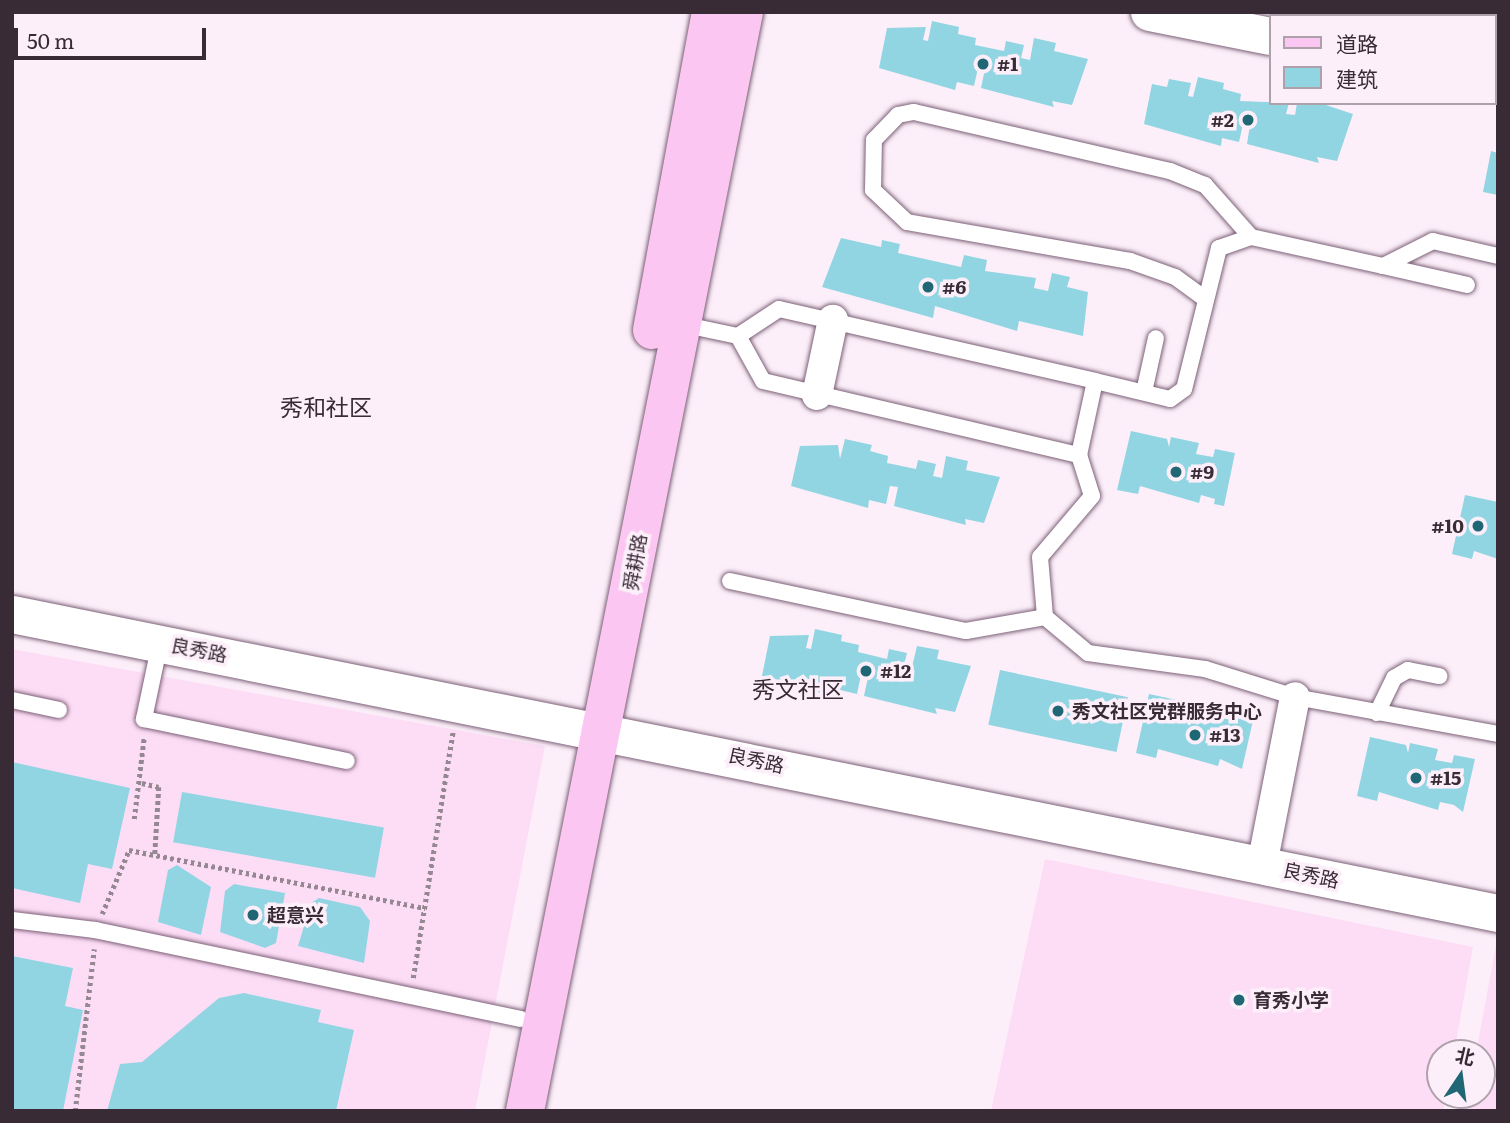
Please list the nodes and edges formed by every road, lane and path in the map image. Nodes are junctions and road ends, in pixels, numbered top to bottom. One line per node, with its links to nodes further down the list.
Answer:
1 (712, 12): 29 (main road, 舜耕路)
2 (744, 12): 11 (main road, 舜耕路)
3 (1149, 12): 4 (street)
4 (1268, 36)
5 (1251, 237): 7 (lane); 9 (lane); 9 (lane)
6 (1498, 256): 7 (lane)
7 (1383, 266): 8 (lane)
8 (1467, 285)
9 (1204, 298): 15 (lane)
10 (833, 320): 12 (lane); 14 (lane); 16 (street)
11 (680, 324): 12 (lane); 29 (main road, 舜耕路)
12 (738, 336): 16 (lane)
13 (1156, 338): 15 (lane)
14 (1095, 381): 15 (lane); 17 (lane)
15 (1144, 392)
16 (817, 395): 17 (lane)
17 (1079, 455): 20 (lane)
18 (730, 581): 20 (lane)
19 (12, 614): 21 (street, 良秀路)
20 (1045, 617): 23 (lane)
21 (160, 643): 24 (street, 良秀路); 28 (lane)
22 (1439, 676): 27 (lane)
23 (1295, 697): 27 (lane); 35 (street)
24 (456, 700): 29 (street, 良秀路); 36 (path)
25 (12, 701): 26 (lane)
26 (59, 710)
27 (1377, 713): 30 (lane)
28 (144, 719): 31 (lane); 32 (path)
29 (593, 727): 35 (street, 良秀路); 41 (main road, 舜耕路); 44 (main road, 舜耕路)
30 (1498, 734)
31 (347, 761)
32 (142, 783): 33 (path); 34 (path)
33 (134, 819)
34 (155, 855): 36 (path); 39 (path)
35 (1262, 865): 37 (street, 良秀路)
36 (425, 908): 40 (path)
37 (1498, 913)
38 (12, 920): 39 (lane)
39 (95, 930): 40 (lane); 42 (path)
40 (410, 996): 41 (lane)
41 (521, 1019): 43 (main road, 舜耕路)
42 (75, 1111)
43 (502, 1111)
44 (525, 1111)

